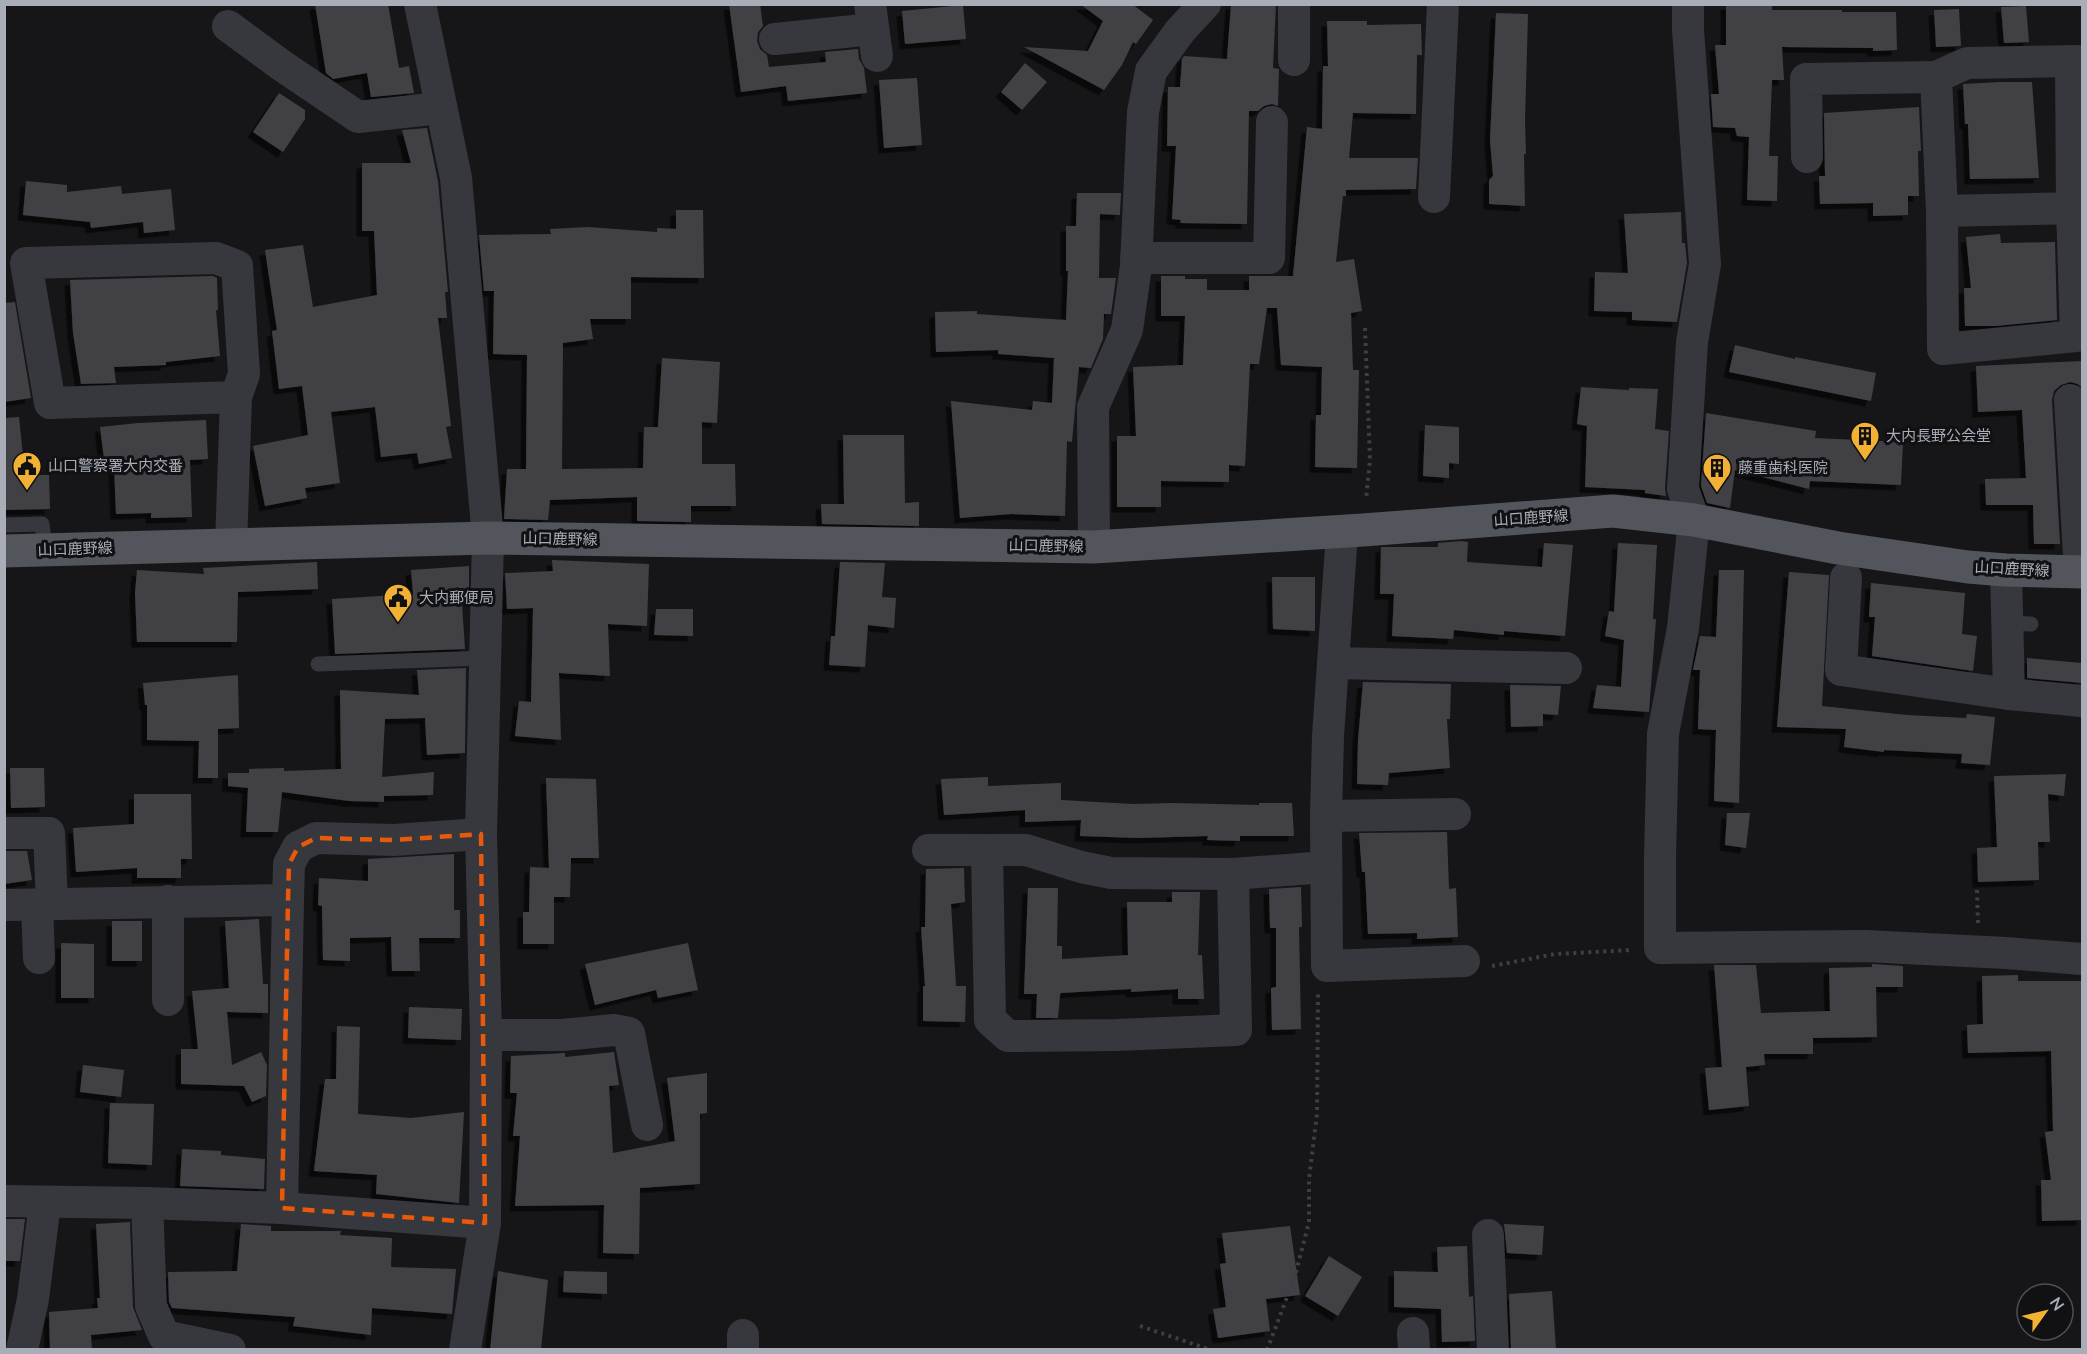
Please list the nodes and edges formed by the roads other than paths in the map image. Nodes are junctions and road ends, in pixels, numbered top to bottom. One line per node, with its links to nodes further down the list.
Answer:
1 (420, 4): 12 (street)
2 (1205, 4): 18 (street)
3 (1294, 4): 9 (street)
4 (1443, 4): 15 (street)
5 (1688, 4): 22 (street)
6 (228, 26): 12 (street)
7 (873, 30): 8 (street)
8 (775, 39)
9 (1294, 60)
10 (2077, 61): 11 (street); 16 (street)
11 (1936, 77): 14 (street); 17 (street)
12 (440, 108): 25 (street)
13 (1272, 122): 18 (street)
14 (1807, 157)
15 (1434, 197)
16 (2077, 208): 17 (street); 19 (street)
17 (1942, 211): 19 (street)
18 (1136, 258): 27 (street)
19 (2079, 336)
20 (236, 397): 20 (street); 26 (street)
21 (2070, 400): 31 (street)
22 (1694, 520): 24 (main road, 山口鹿野線); 30 (main road, 山口鹿野線); 52 (street)
23 (4, 525): 28 (lane)
24 (1352, 531): 27 (main road, 山口鹿野線); 34 (street)
25 (488, 538): 26 (main road, 山口鹿野線); 27 (main road, 山口鹿野線); 33 (street)
26 (231, 545): 28 (main road, 山口鹿野線)
27 (1094, 547)
28 (45, 549): 29 (main road, 山口鹿野線)
29 (4, 551)
30 (2007, 570): 31 (main road, 山口鹿野線); 37 (street)
31 (2081, 572)
32 (1846, 578): 37 (street)
33 (486, 658): 35 (lane); 42 (street)
34 (1334, 663): 36 (street); 40 (street)
35 (318, 664)
36 (1566, 668)
37 (2009, 694): 38 (street)
38 (2082, 701)
39 (1455, 814): 40 (street)
40 (1326, 816): 45 (street)
41 (4, 833): 49 (street)
42 (481, 834): 47 (street); 55 (street)
43 (928, 850): 44 (street)
44 (987, 850): 46 (street); 46 (street)
45 (1326, 867): 46 (street); 53 (street)
46 (1233, 874)
47 (288, 900): 48 (street); 60 (street)
48 (168, 901): 49 (street); 54 (street)
49 (44, 904): 50 (street); 51 (street)
50 (4, 905)
51 (39, 958)
52 (2082, 959)
53 (1464, 961)
54 (168, 1000)
55 (486, 1035): 56 (street); 61 (street)
56 (647, 1125)
57 (4, 1202): 58 (street)
58 (45, 1203): 59 (street); 63 (street)
59 (147, 1203): 60 (street); 64 (street)
60 (282, 1208): 61 (street)
61 (485, 1223): 65 (street)
62 (1488, 1236): 66 (street)
63 (22, 1350)
64 (230, 1350)
65 (465, 1350)
66 (1493, 1350)

